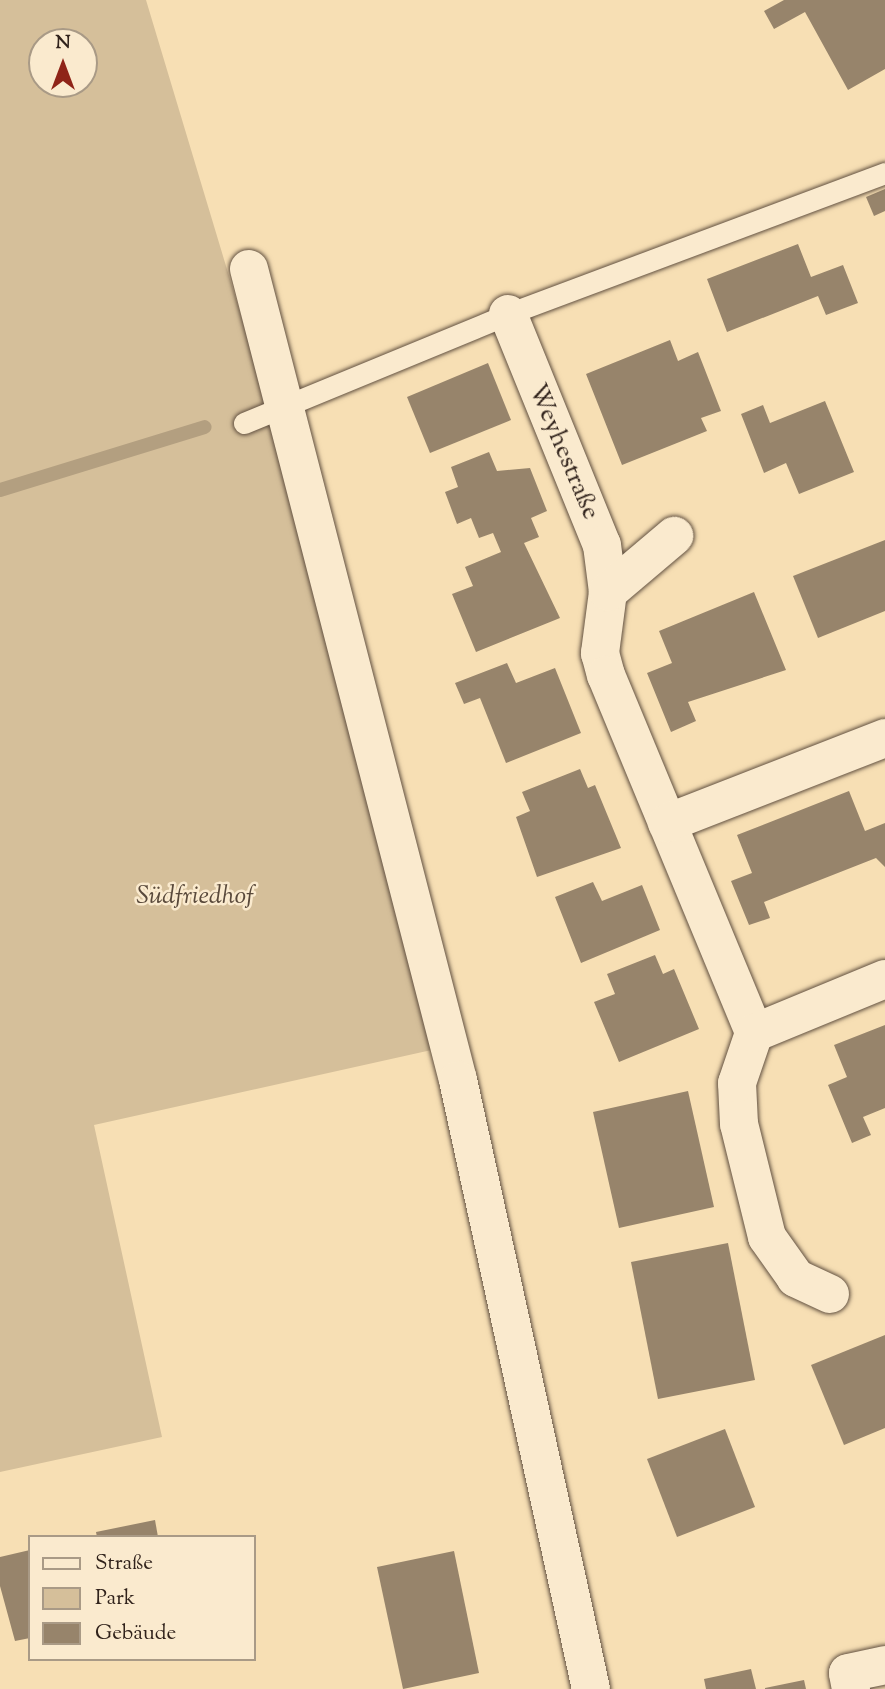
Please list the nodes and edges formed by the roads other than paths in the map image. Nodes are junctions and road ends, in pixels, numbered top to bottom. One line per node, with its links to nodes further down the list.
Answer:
1 (885, 173): 3 (lane)
2 (249, 270): 4 (street)
3 (508, 314): 4 (lane); 7 (street, Weyhestraße)
4 (285, 402): 5 (lane); 14 (street)
5 (244, 423)
6 (674, 536): 7 (street)
7 (608, 592): 9 (street, Weyhestraße)
8 (885, 738): 9 (street)
9 (667, 823): 11 (street, Weyhestraße)
10 (885, 979): 11 (street)
11 (754, 1033): 12 (street)
12 (830, 1294)
13 (885, 1665): 15 (street)
14 (591, 1689)
15 (851, 1689)

